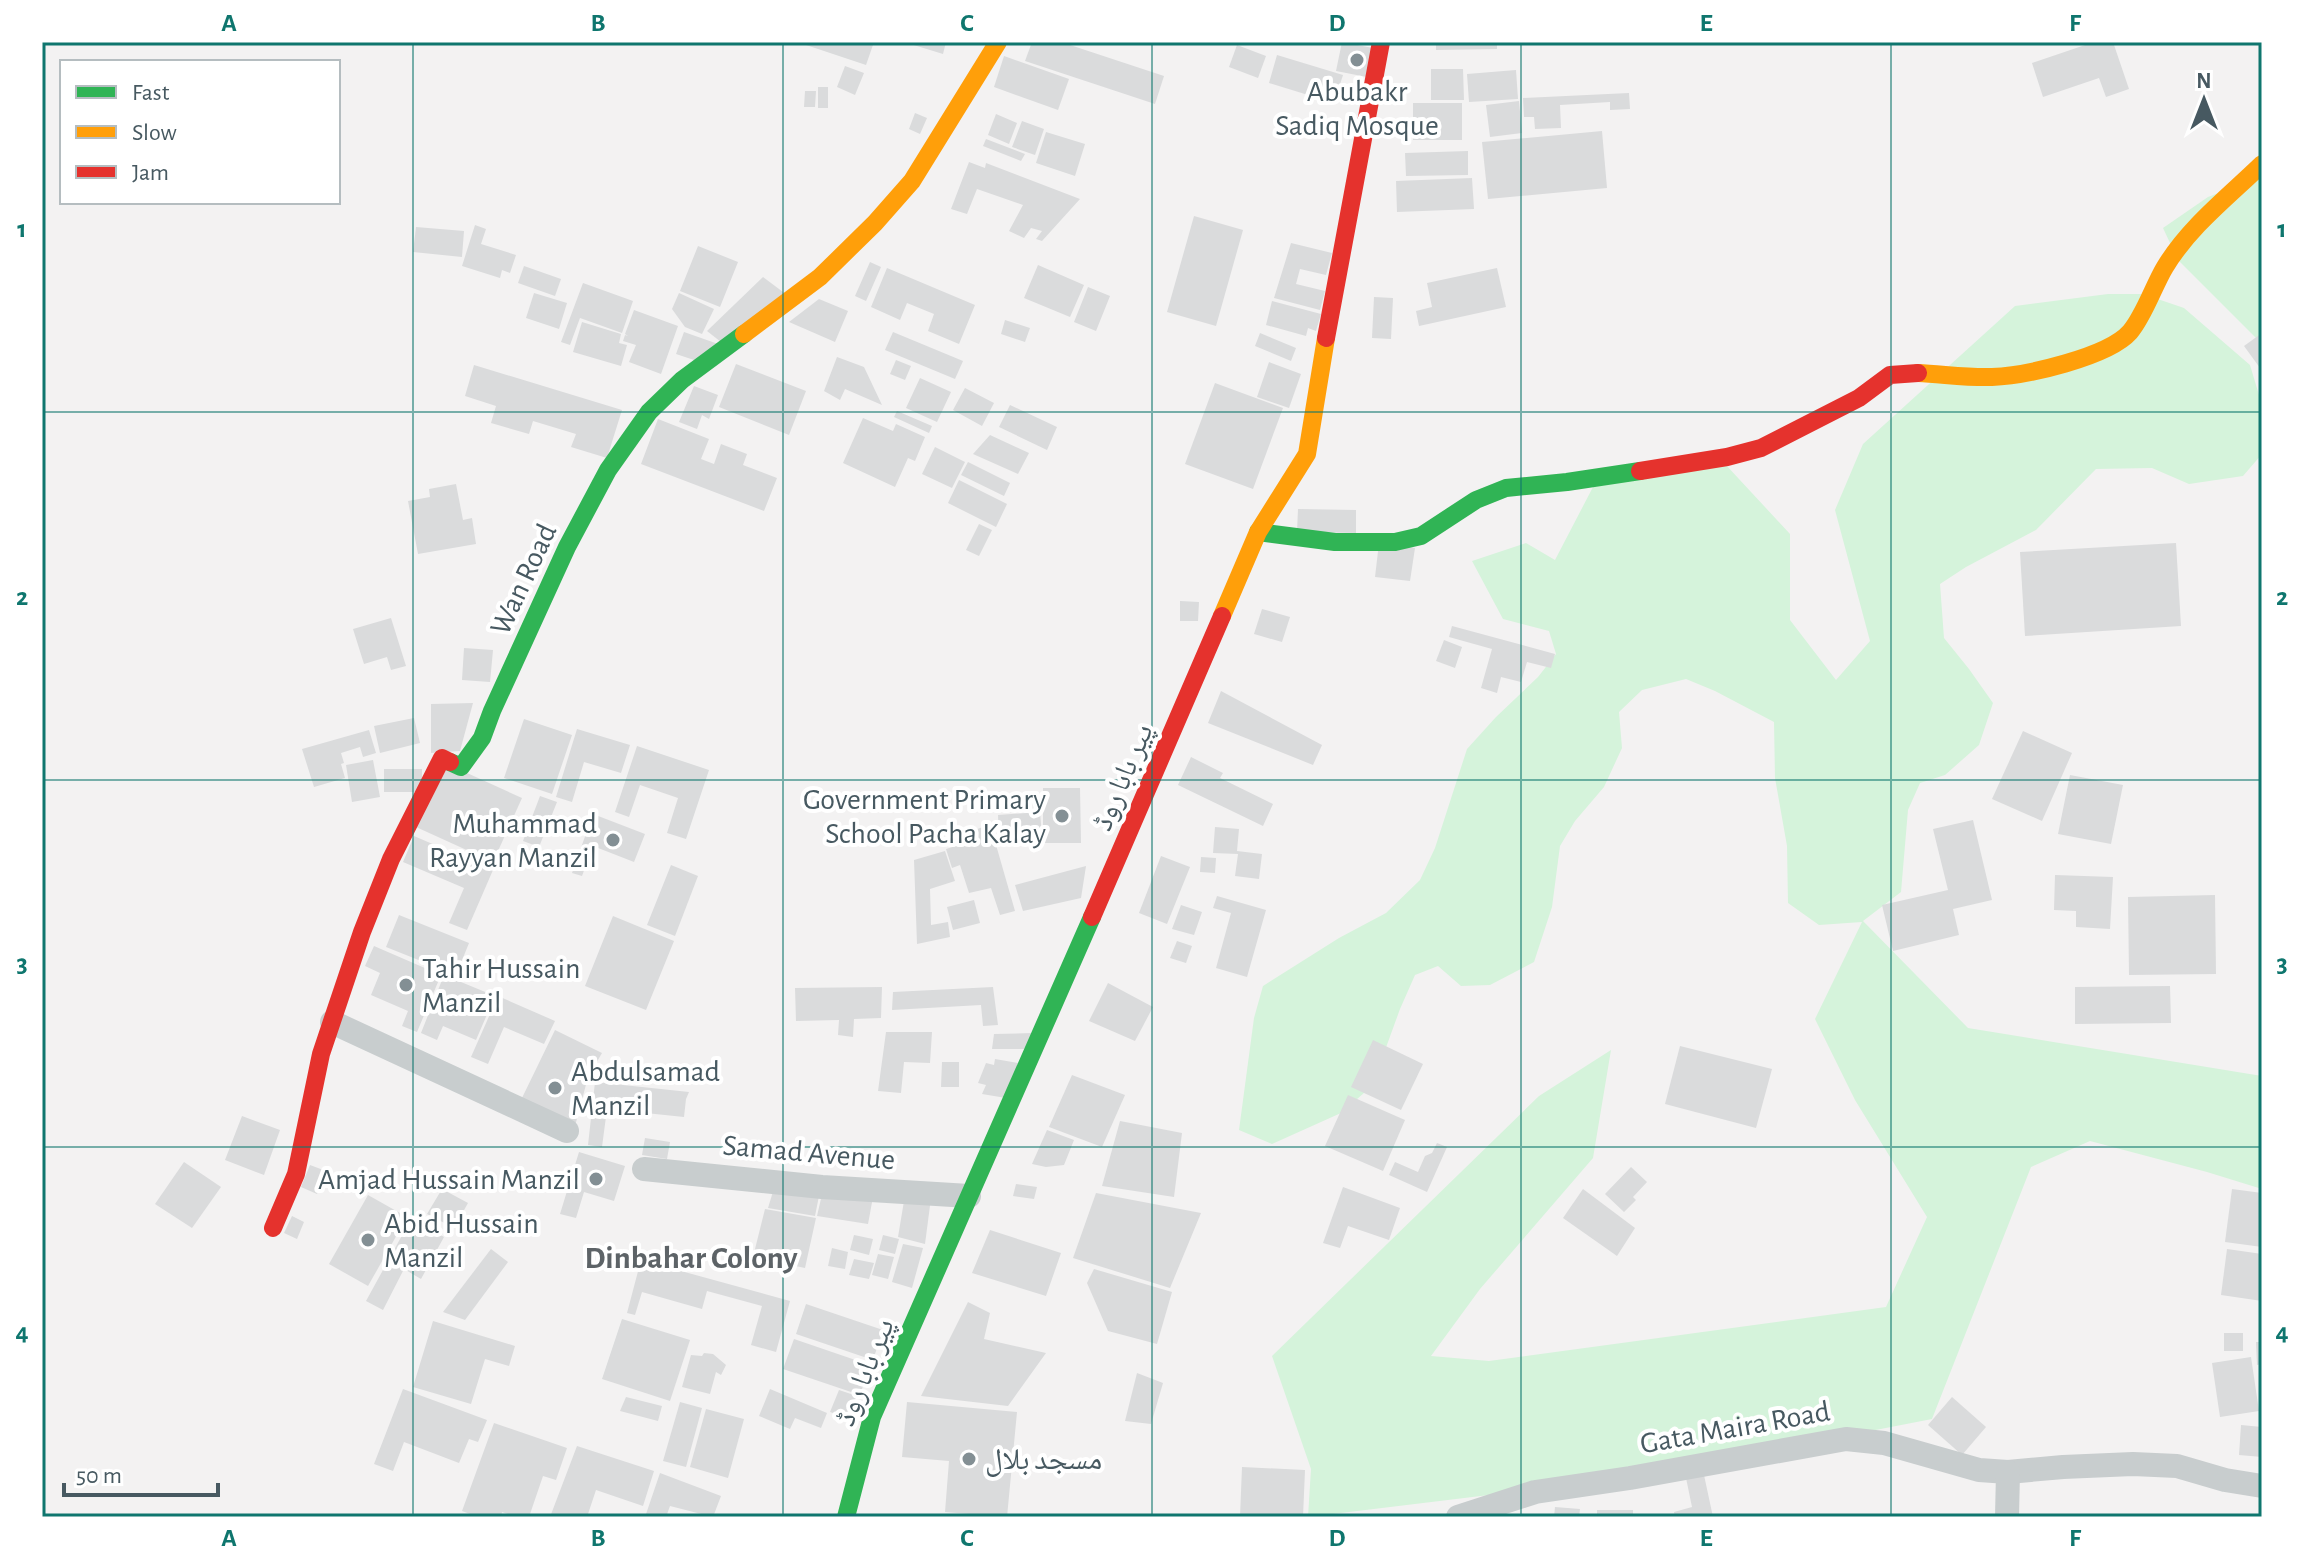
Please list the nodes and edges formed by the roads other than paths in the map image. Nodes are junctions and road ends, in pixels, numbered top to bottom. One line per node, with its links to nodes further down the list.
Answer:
1 (998, 42): 5 (street, Wan Road)
2 (1381, 42): 4 (street, پیر بابا روڈ)
3 (2262, 164): 4 (street)
4 (1258, 532): 8 (street, پیر بابا روڈ)
5 (332, 1022): 6 (street); 9 (street, Wan Road)
6 (567, 1131)
7 (644, 1169): 8 (street, Samad Avenue)
8 (969, 1196): 12 (street, پیر بابا روڈ)
9 (273, 1228)
10 (2008, 1472): 11 (street, Gata Maira Road); 13 (street, Gata Maira Road); 14 (street)
11 (2262, 1486)
12 (846, 1517)
13 (1458, 1517)
14 (2007, 1517)

